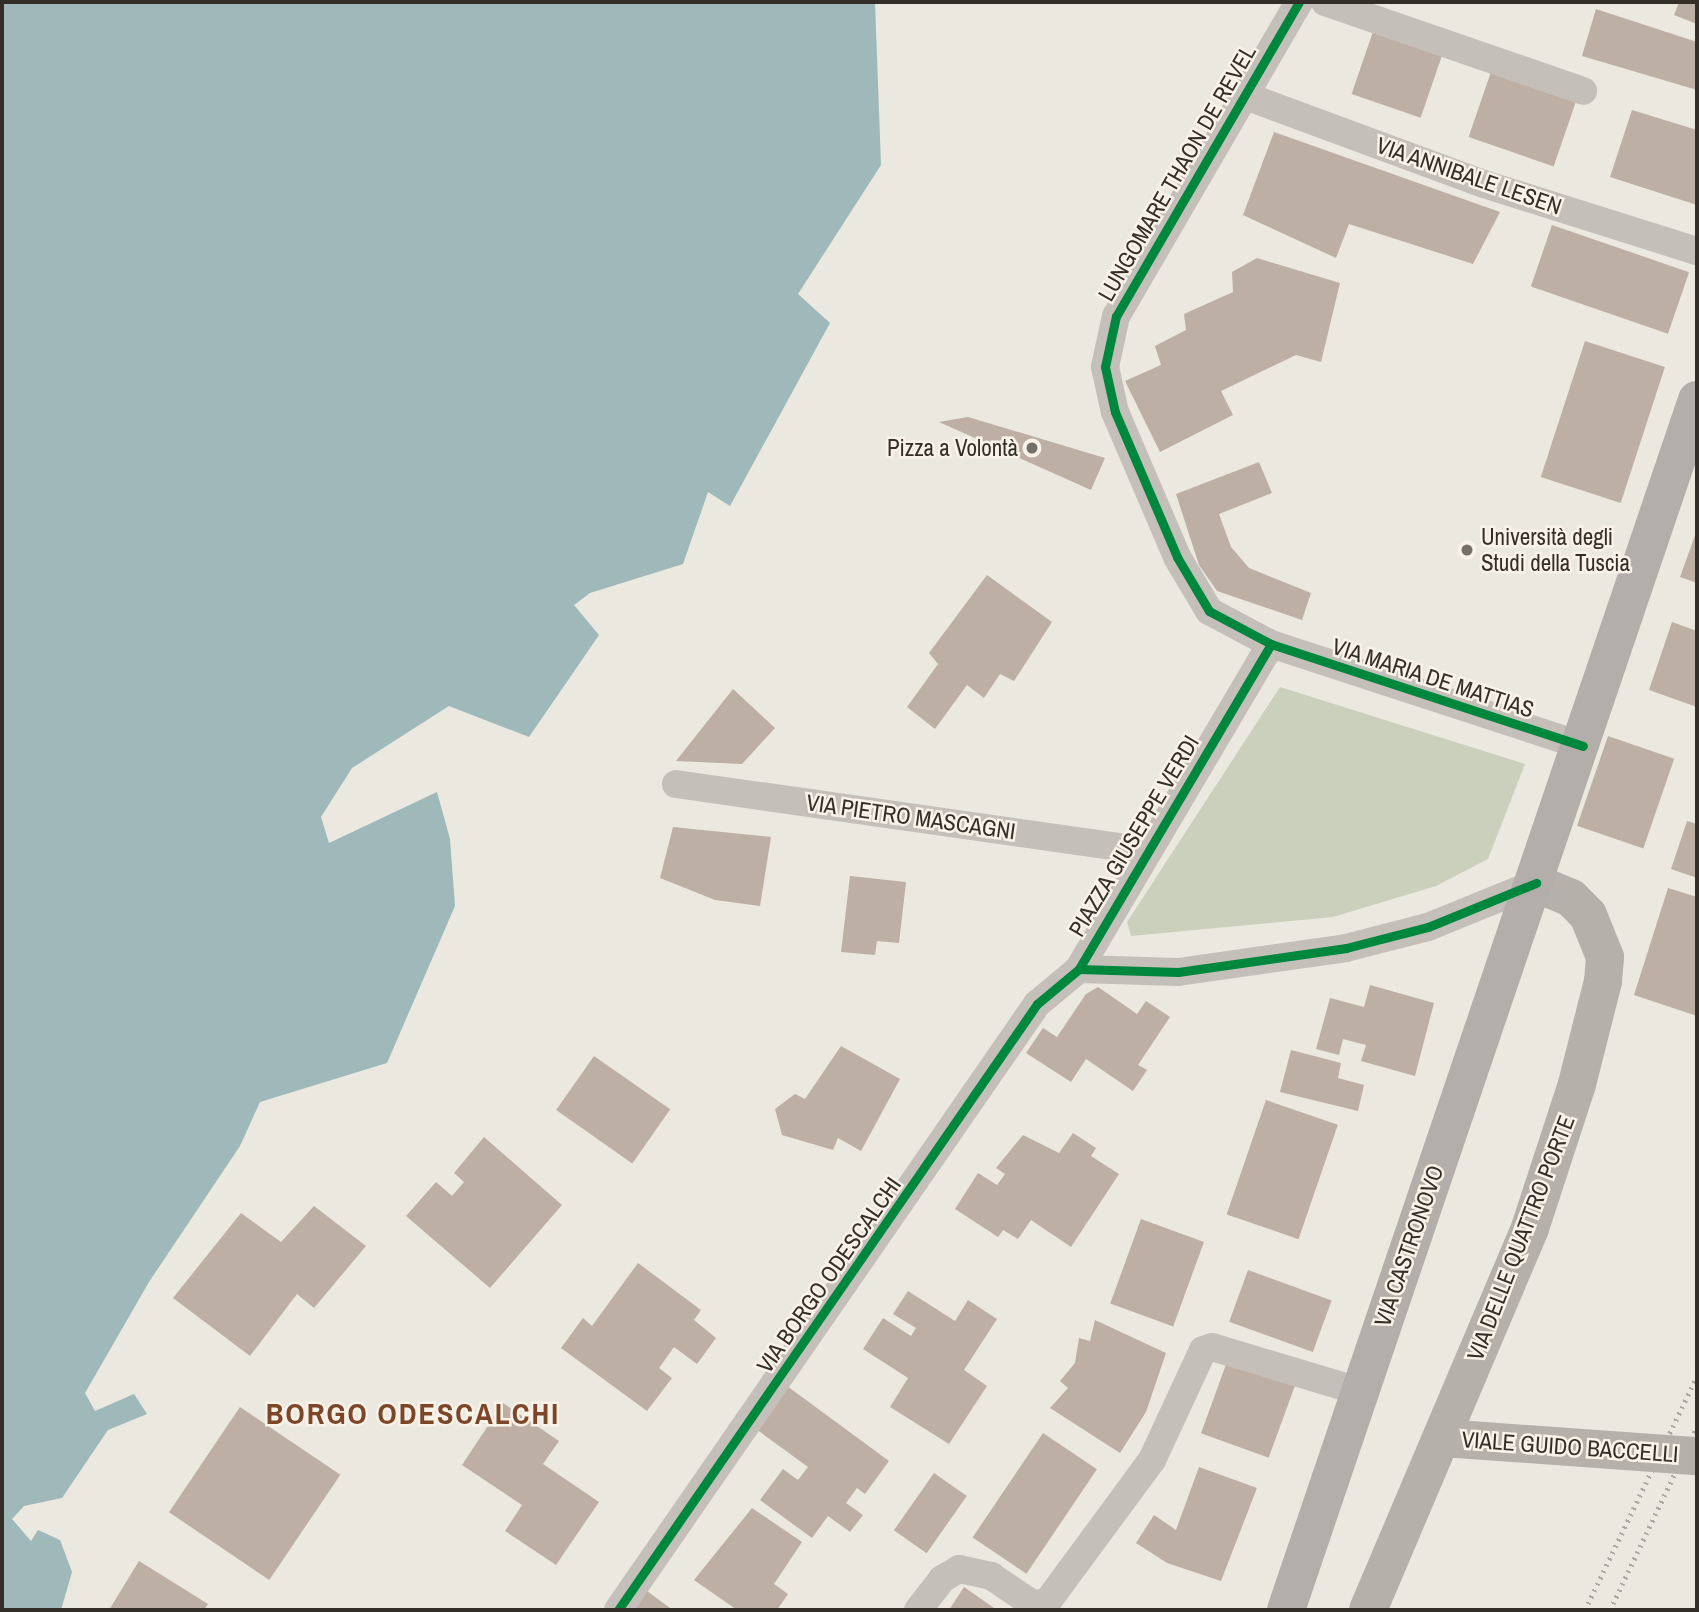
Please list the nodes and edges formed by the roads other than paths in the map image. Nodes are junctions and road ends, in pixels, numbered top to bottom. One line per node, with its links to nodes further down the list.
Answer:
1 (1299, 2): 4 (street, LUNGOMARE THAON DE REVEL)
2 (1325, 2): 3 (street)
3 (1583, 91)
4 (1243, 94): 5 (street, VIA ANNIBALE LESEN); 7 (street, LUNGOMARE THAON DE REVEL)
5 (1697, 251)
6 (1697, 400): 8 (main road, VIA CASTRONOVO)
7 (1271, 645): 8 (street, VIA MARIA DE MATTIAS); 10 (street, PIAZZA GIUSEPPE VERDI)
8 (1583, 746): 11 (main road, VIA CASTRONOVO)
9 (676, 784): 10 (street, VIA PIETRO MASCAGNI)
10 (1146, 851): 12 (street, PIAZZA GIUSEPPE VERDI)
11 (1536, 883): 12 (street, PIAZZA GIUSEPPE VERDI); 13 (main road, VIA CASTRONOVO); 14 (main road, VIA DELLE QUATTRO PORTE)
12 (1079, 969): 16 (street, VIA BORGO ODESCALCHI)
13 (1359, 1391): 17 (street); 18 (main road, VIA CASTRONOVO)
14 (1443, 1438): 15 (main road, VIALE GUIDO BACCELLI, bridge); 19 (main road, VIA DELLE QUATTRO PORTE)
15 (1697, 1456)
16 (618, 1610)
17 (918, 1610)
18 (1286, 1610)
19 (1368, 1610)

